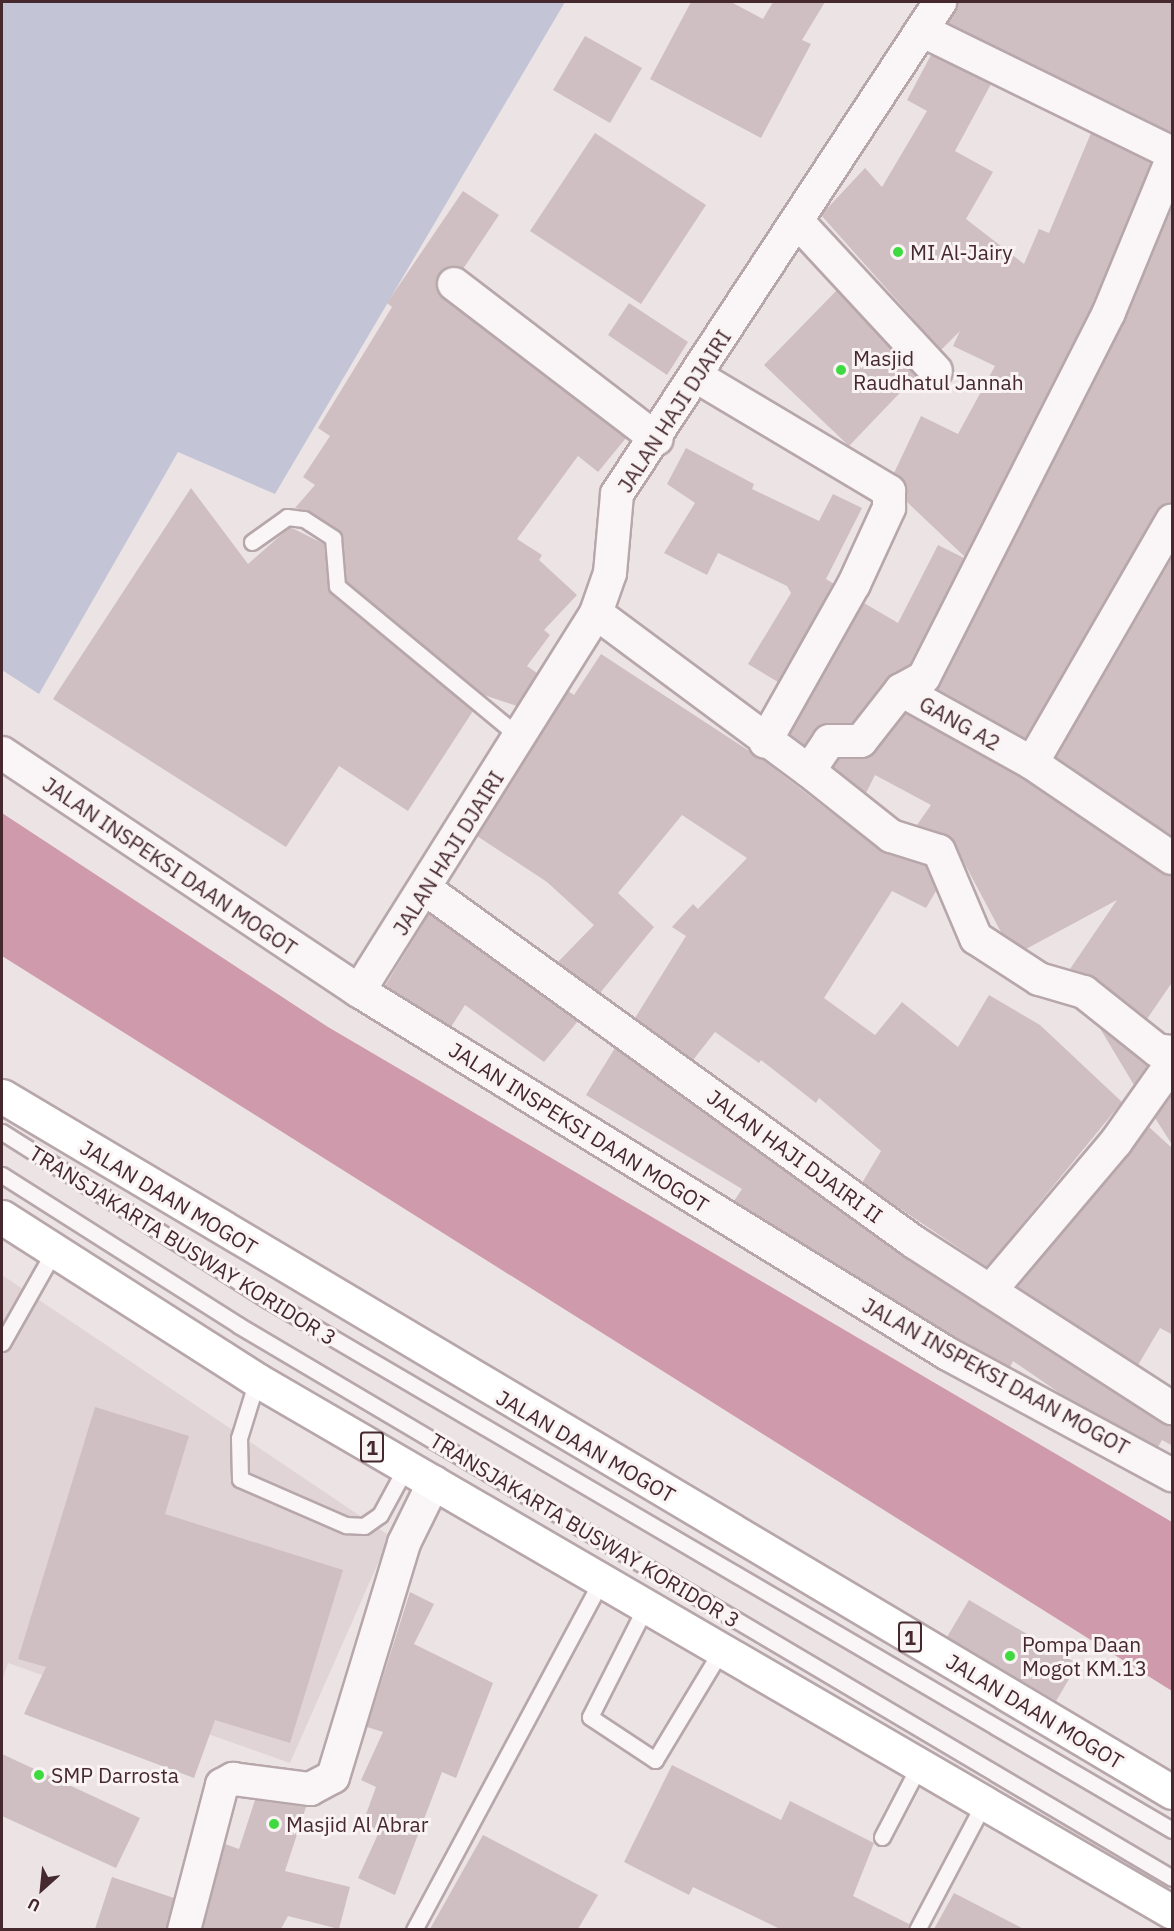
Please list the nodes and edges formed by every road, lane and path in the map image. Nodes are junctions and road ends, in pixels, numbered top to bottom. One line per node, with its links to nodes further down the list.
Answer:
1 (940, 2): 2 (street, JALAN HAJI DJAIRI)
2 (922, 31): 3 (street); 5 (street, JALAN HAJI DJAIRI)
3 (1173, 153)
4 (1173, 159): 13 (street)
5 (798, 222): 7 (street); 8 (street, JALAN HAJI DJAIRI)
6 (454, 284): 9 (street)
7 (936, 371)
8 (696, 376): 9 (street, JALAN HAJI DJAIRI); 15 (street)
9 (657, 439): 12 (street, JALAN HAJI DJAIRI)
10 (1173, 521): 17 (street)
11 (252, 542): 14 (lane)
12 (596, 613): 14 (street, JALAN HAJI DJAIRI); 15 (street)
13 (902, 690): 17 (street, GANG A2); 18 (street, GANG A2)
14 (521, 738): 20 (street, JALAN HAJI DJAIRI)
15 (765, 742): 18 (street)
16 (2, 753): 21 (street, JALAN INSPEKSI DAAN MOGOT)
17 (1032, 763): 19 (street, GANG A2)
18 (809, 771): 22 (street)
19 (1173, 858)
20 (427, 890): 21 (street, JALAN HAJI DJAIRI); 29 (street, JALAN HAJI DJAIRI II)
21 (359, 991): 34 (street, JALAN INSPEKSI DAAN MOGOT)
22 (1173, 1052)
23 (1173, 1063): 29 (street)
24 (2, 1096): 39 (highway, JALAN DAAN MOGOT / 1)
25 (2, 1132): 41 (lane, TRANSJAKARTA BUSWAY KORIDOR 3)
26 (2, 1175): 43 (lane, TRANSJAKARTA BUSWAY KORIDOR 3)
27 (2, 1217): 28 (highway, 1)
28 (54, 1251): 30 (lane); 31 (highway, 1)
29 (990, 1291): 32 (street, JALAN HAJI DJAIRI II)
30 (2, 1343)
31 (257, 1380): 33 (highway, 1); 33 (lane)
32 (1173, 1408)
33 (420, 1474): 35 (highway, 1); 45 (street)
34 (1173, 1475)
35 (602, 1580): 36 (highway, 1); 46 (lane)
36 (646, 1606): 37 (highway, 1); 37 (lane)
37 (722, 1649): 38 (highway, 1)
38 (920, 1764): 40 (highway, 1); 42 (lane)
39 (1173, 1792)
40 (985, 1801): 44 (highway, 1); 47 (lane)
41 (1173, 1830)
42 (882, 1837)
43 (1173, 1878)
44 (1173, 1912)
45 (184, 1929)
46 (414, 1929)
47 (917, 1929)

